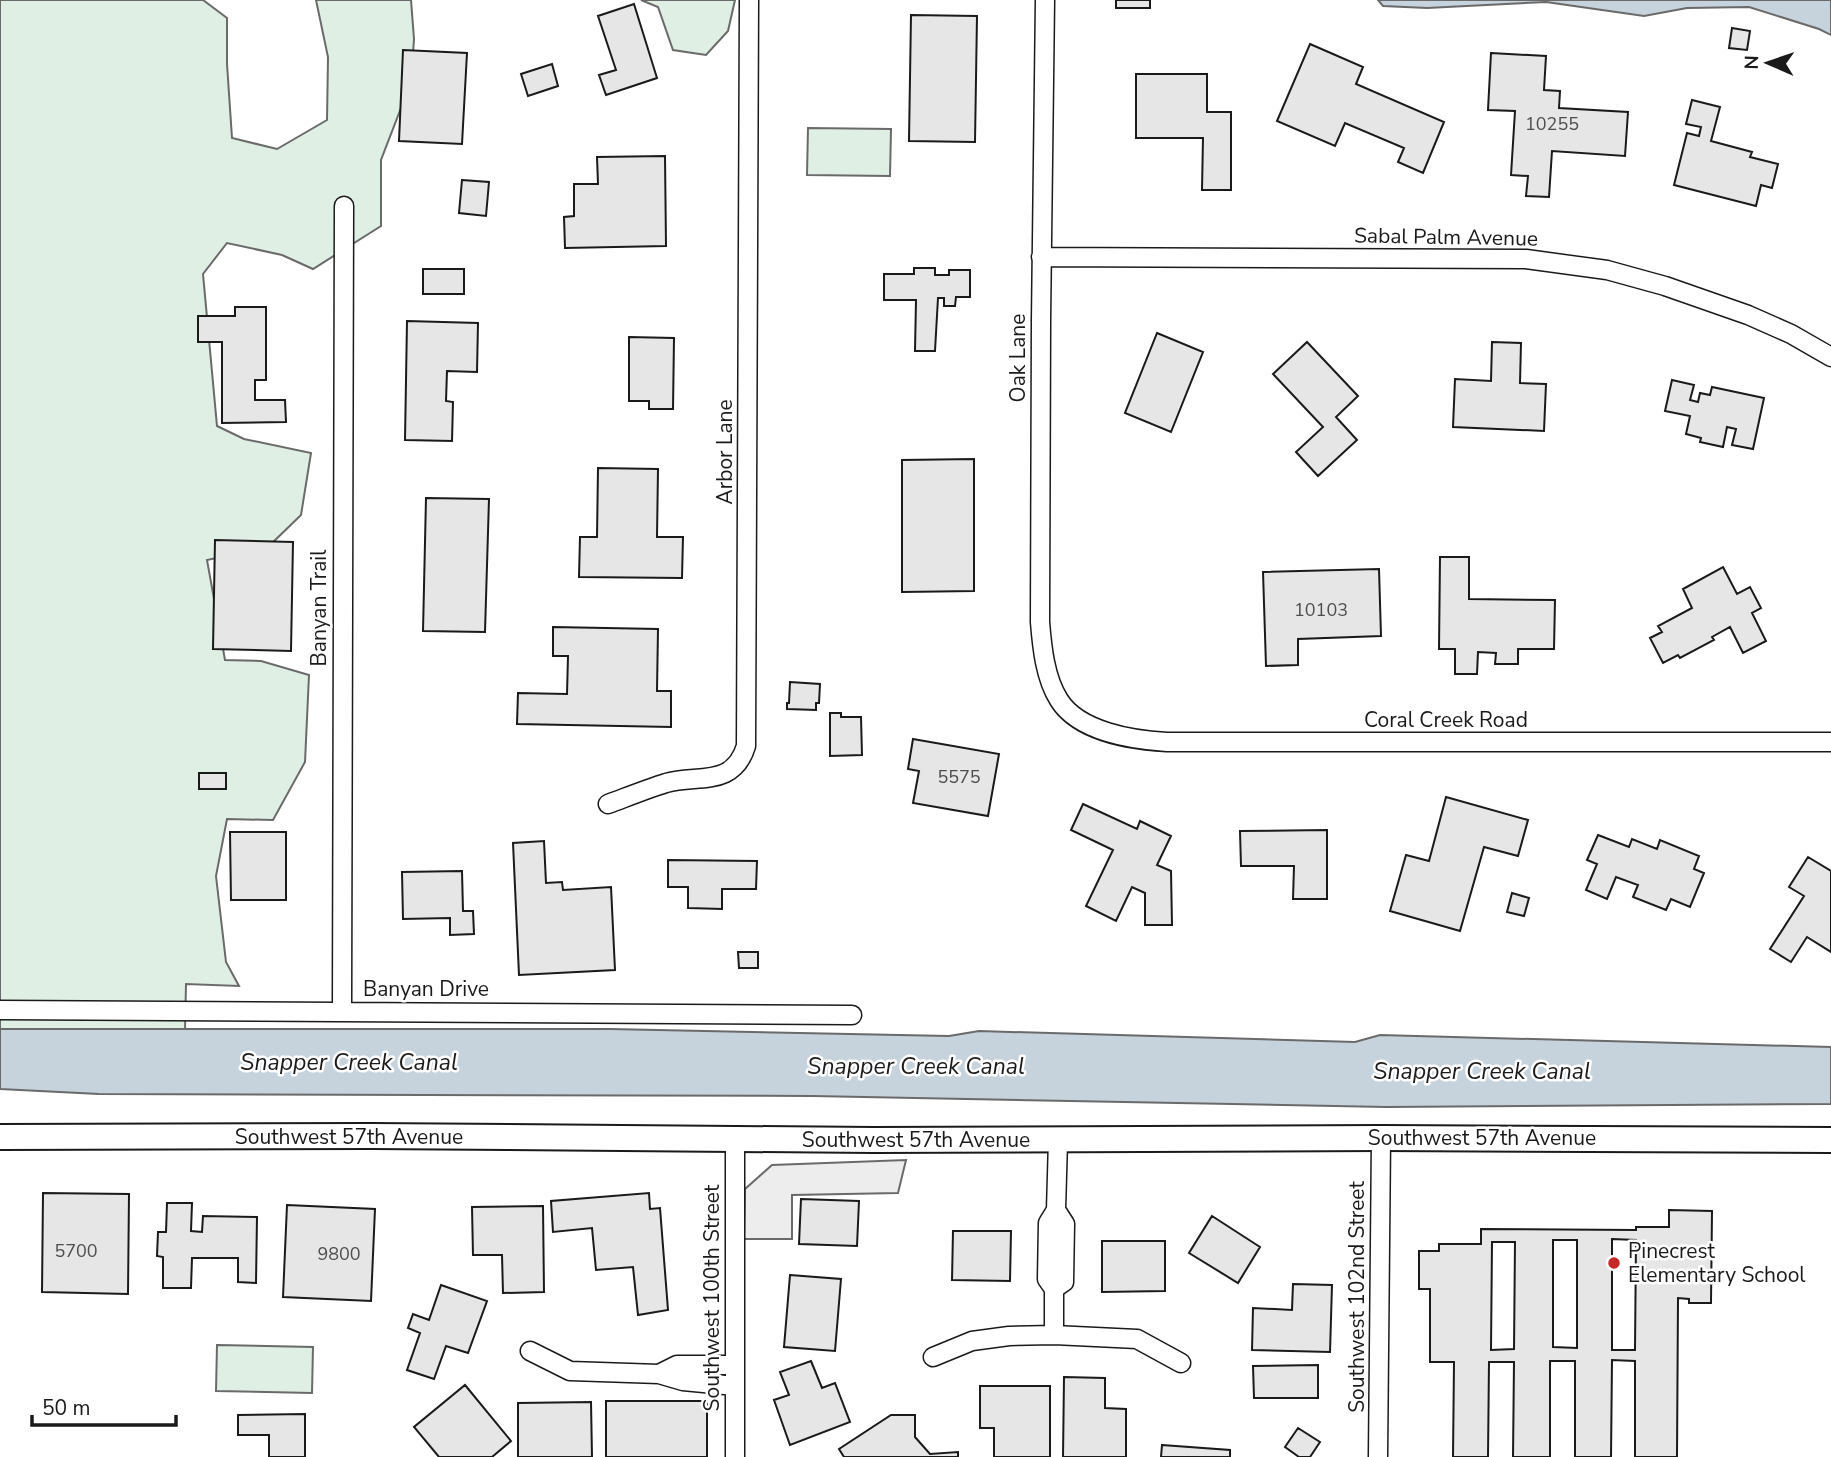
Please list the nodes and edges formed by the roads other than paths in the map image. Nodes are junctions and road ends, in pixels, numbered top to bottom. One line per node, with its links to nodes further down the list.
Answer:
1 (749, 0): 8 (street, Arbor Lane)
2 (1045, 0): 4 (street, Oak Lane)
3 (344, 206): 10 (street, Banyan Trail)
4 (1041, 257): 5 (street, Sabal Palm Avenue); 6 (street, Oak Lane)
5 (1831, 357)
6 (1068, 710): 7 (street, Coral Creek Road)
7 (1831, 742)
8 (608, 804)
9 (0, 1010): 10 (street, Banyan Drive)
10 (342, 1011): 11 (street, Banyan Drive)
11 (852, 1015)
12 (0, 1137): 14 (main road, Southwest 57th Avenue)
13 (1381, 1138): 15 (main road, Southwest 57th Avenue); 16 (main road, Southwest 57th Avenue); 25 (street, Southwest 102nd Street)
14 (735, 1139): 15 (main road, Southwest 57th Avenue); 21 (street, Southwest 100th Street)
15 (1058, 1140): 17 (street)
16 (1831, 1140)
17 (1054, 1335): 19 (street); 20 (street)
18 (530, 1351): 22 (street)
19 (933, 1357)
20 (1181, 1363)
21 (735, 1365): 22 (street); 23 (street, Southwest 100th Street)
22 (659, 1374): 23 (street)
23 (735, 1386): 24 (street, Southwest 100th Street)
24 (735, 1457)
25 (1378, 1457)

